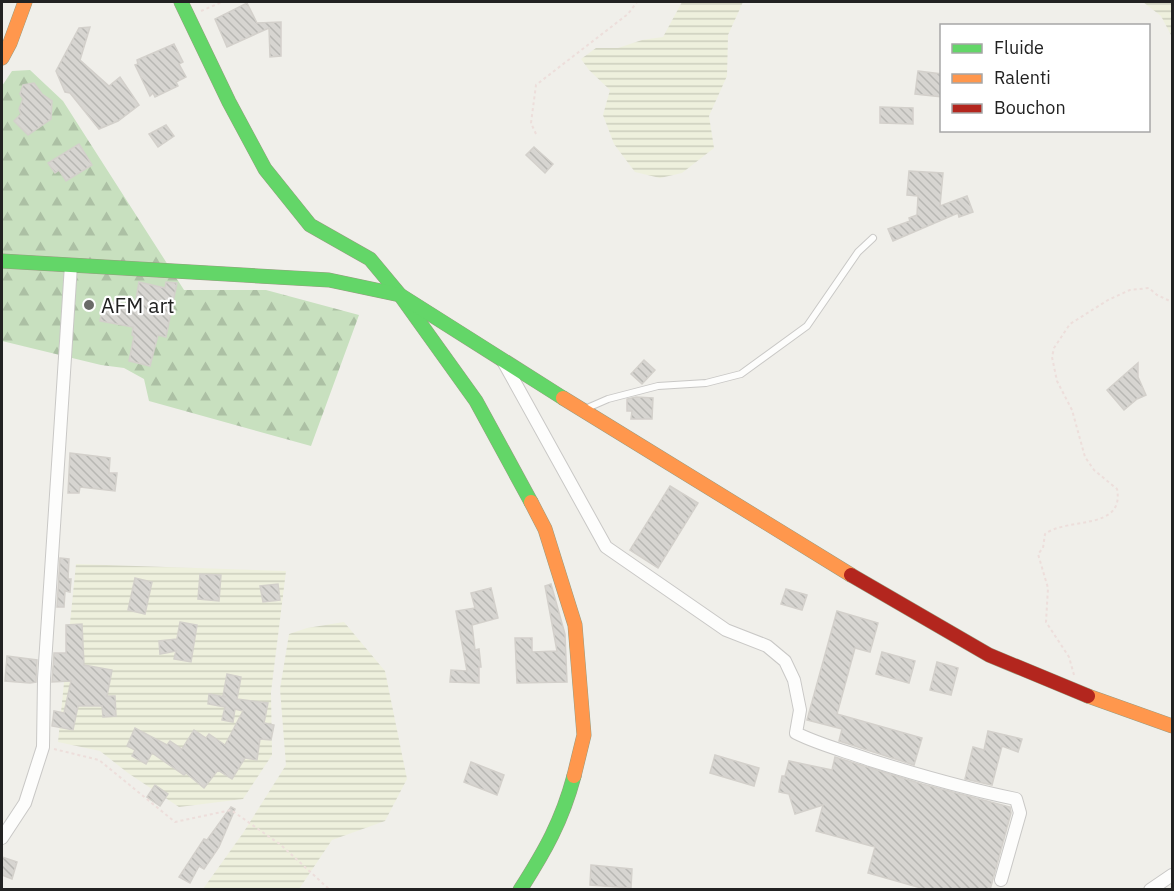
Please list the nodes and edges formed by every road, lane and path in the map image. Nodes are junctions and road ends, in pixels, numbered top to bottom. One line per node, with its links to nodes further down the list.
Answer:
1 (25, 2): 6 (main road)
2 (181, 2): 5 (main road)
3 (222, 2): 5 (path)
4 (637, 2): 7 (path)
5 (187, 17): 11 (main road)
6 (2, 58)
7 (536, 134)
8 (873, 237): 14 (lane)
9 (2, 261): 10 (main road)
10 (71, 265): 11 (main road); 17 (street)
11 (400, 295): 13 (main road); 22 (main road)
12 (1173, 302): 15 (path)
13 (501, 358): 14 (main road); 20 (street)
14 (582, 410): 15 (main road)
15 (1071, 690): 16 (main road)
16 (1173, 726)
17 (43, 747): 18 (street); 21 (path)
18 (2, 838)
19 (1173, 875): 23 (street)
20 (1001, 880)
21 (330, 890)
22 (520, 890)
23 (1150, 890)

